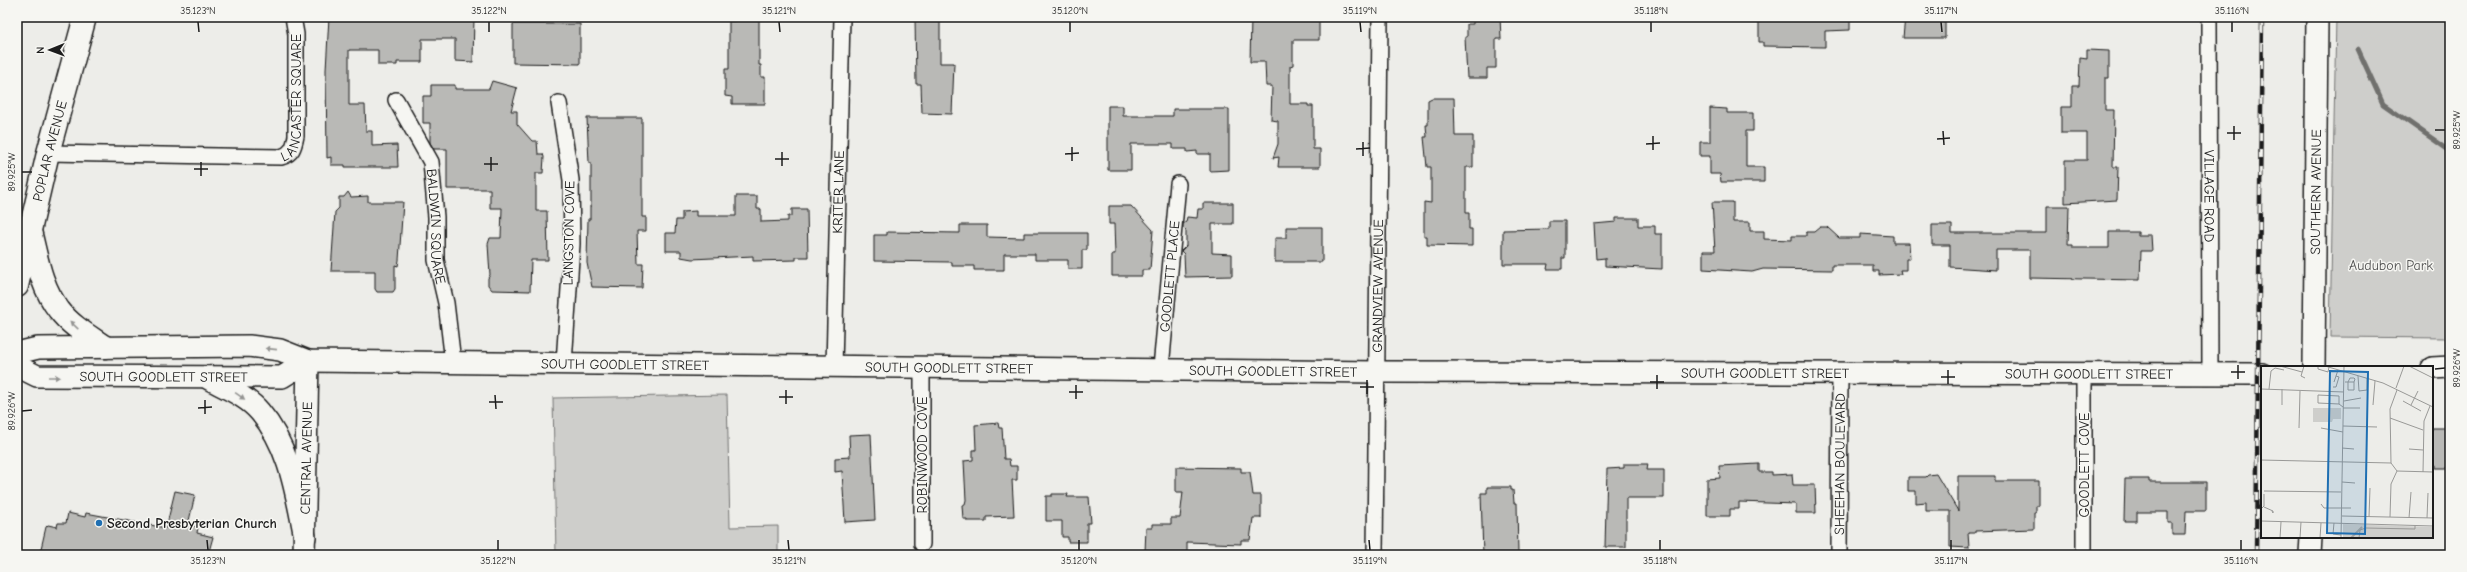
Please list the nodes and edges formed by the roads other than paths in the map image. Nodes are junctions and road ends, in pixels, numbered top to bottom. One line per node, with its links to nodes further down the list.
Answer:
1 (85, 17): 9 (main road, POPLAR AVENUE)
2 (293, 17): 9 (street, LANCASTER SQUARE)
3 (842, 17): 22 (street, KRITER LANE)
4 (1380, 17): 25 (street, GRANDVIEW AVENUE)
5 (2209, 17): 27 (street, VILLAGE ROAD)
6 (2317, 17): 20 (main road, SOUTHERN AVENUE)
7 (396, 100): 16 (street, BALDWIN SQUARE)
8 (559, 103): 17 (street, LANGSTON COVE)
9 (48, 153): 11 (main road, POPLAR AVENUE)
10 (1178, 184): 23 (street, GOODLETT PLACE)
11 (30, 232): 12 (main road, POPLAR AVENUE); 13 (main road, one-way to 11)
12 (17, 286)
13 (105, 347): 14 (main road, SOUTH GOODLETT STREET); 15 (main road, SOUTH GOODLETT STREET, one-way to 13)
14 (17, 353)
15 (308, 361): 16 (main road, SOUTH GOODLETT STREET); 30 (main road, SOUTH GOODLETT STREET); 33 (main road, CENTRAL AVENUE)
16 (453, 362): 17 (main road, SOUTH GOODLETT STREET)
17 (564, 364): 22 (main road, SOUTH GOODLETT STREET)
18 (17, 366): 30 (main road, SOUTH GOODLETT STREET, one-way to 30)
19 (922, 366): 22 (main road, SOUTH GOODLETT STREET); 23 (main road, SOUTH GOODLETT STREET); 32 (street, ROBINWOOD COVE)
20 (2314, 366)
21 (2450, 367): 24 (main road)
22 (834, 368)
23 (1161, 368): 25 (main road, SOUTH GOODLETT STREET)
24 (2433, 368)
25 (1377, 372): 26 (main road, SOUTH GOODLETT STREET); 34 (street, GRANDVIEW AVENUE)
26 (1840, 372): 29 (main road, SOUTH GOODLETT STREET); 35 (street, SHEEHAN BOULEVARD)
27 (2210, 374): 28 (main road, SOUTH GOODLETT STREET); 29 (main road, SOUTH GOODLETT STREET)
28 (2261, 374)
29 (2084, 375): 36 (street, GOODLETT COVE)
30 (205, 378): 33 (main road, one-way to 33)
31 (2311, 538): 37 (main road)
32 (922, 544)
33 (305, 546)
34 (1375, 555)
35 (1839, 555)
36 (2084, 555)
37 (2310, 555)

